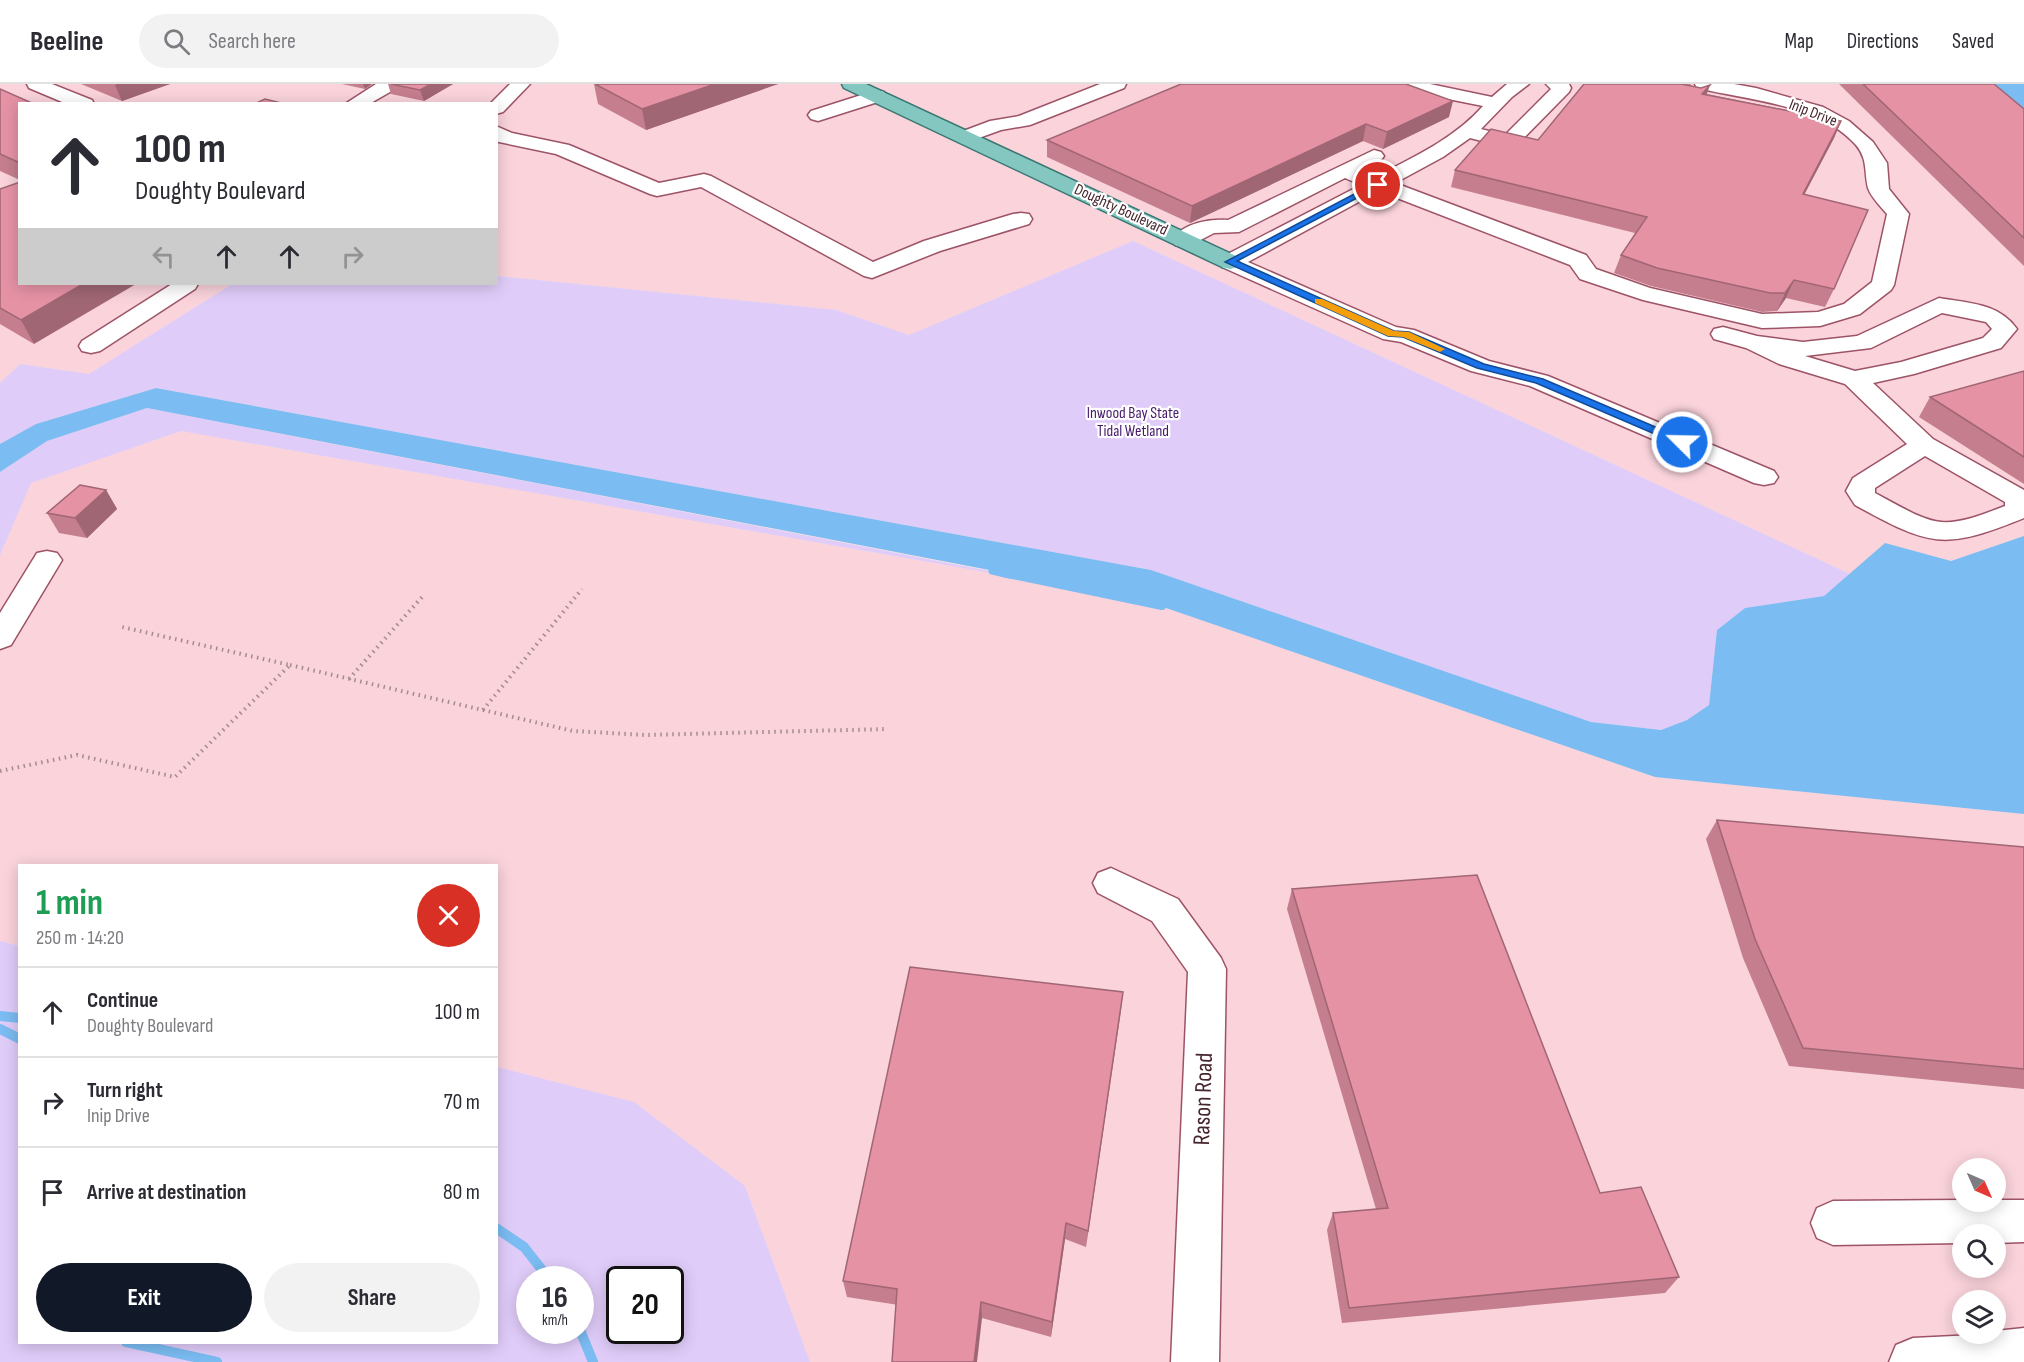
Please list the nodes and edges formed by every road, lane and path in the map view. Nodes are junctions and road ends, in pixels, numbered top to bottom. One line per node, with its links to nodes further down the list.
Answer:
1 (36, 84): 15 (street)
2 (357, 84): 10 (street)
3 (521, 84): 18 (street)
4 (851, 84): 14 (main road, Doughty Boulevard)
5 (1403, 84): 12 (street)
6 (1703, 84): 11 (street, Inip Drive); 13 (street)
7 (1798, 84): 17 (street)
8 (1105, 86): 22 (street)
9 (1561, 86): 20 (street)
10 (383, 88): 16 (street)
11 (1755, 88): 17 (street, Inip Drive)
12 (1506, 90): 20 (street)
13 (1686, 94)
14 (877, 96): 19 (street); 22 (main road, Doughty Boulevard)
15 (80, 102)
16 (358, 102)
17 (1792, 104): 26 (street, Inip Drive)
18 (498, 106)
19 (818, 115)
20 (1467, 131): 26 (street)
21 (498, 133): 28 (street)
22 (965, 137): 29 (main road, Doughty Boulevard)
23 (1374, 156): 24 (street)
24 (1344, 171): 25 (street); 26 (street)
25 (1319, 184): 27 (street); 29 (street)
26 (1378, 185): 27 (street)
27 (1353, 197): 30 (street)
28 (1021, 219)
29 (1183, 240): 30 (main road, Doughty Boulevard)
30 (1230, 262): 37 (street, Doughty Boulevard)
31 (1564, 279): 33 (street)
32 (185, 285): 34 (street)
33 (1755, 343): 35 (street); 35 (street)
34 (91, 346)
35 (1854, 379): 36 (street)
36 (1924, 445): 36 (street)
37 (1764, 477)
38 (47, 560): 42 (street)
39 (582, 589): 45 (path)
40 (422, 597): 44 (path)
41 (122, 627): 43 (path)
42 (0, 638)
43 (290, 666): 44 (path); 47 (path)
44 (349, 679): 45 (path)
45 (483, 710): 46 (path)
46 (888, 729)
47 (0, 771)
48 (1111, 883): 52 (street, Rason Road)
49 (2024, 1221): 50 (street)
50 (1833, 1223)
51 (2024, 1352): 53 (street)
52 (1195, 1362)
53 (1913, 1362)

